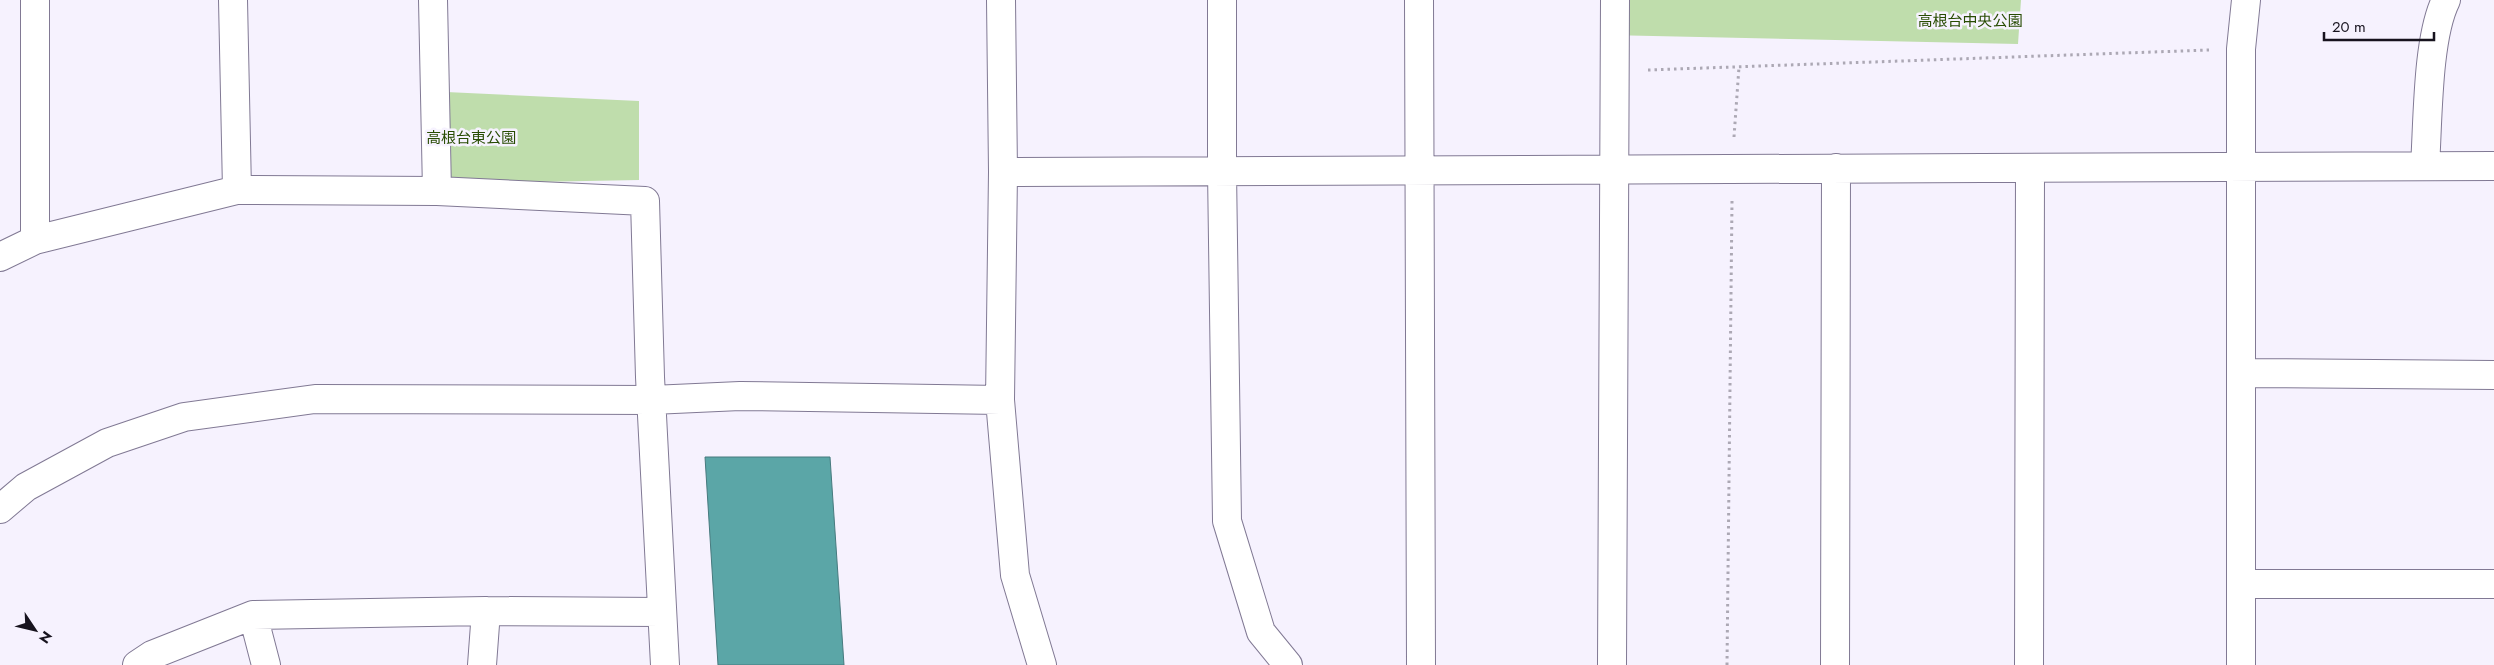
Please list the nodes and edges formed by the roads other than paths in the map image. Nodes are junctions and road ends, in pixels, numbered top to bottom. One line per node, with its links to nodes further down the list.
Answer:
1 (35, 0): 21 (street)
2 (233, 0): 19 (street)
3 (433, 0): 20 (street)
4 (1001, 0): 18 (street)
5 (1222, 0): 17 (street)
6 (1419, 0): 16 (street)
7 (1615, 0): 15 (street)
8 (2246, 0): 12 (street)
9 (2446, 0): 10 (street)
10 (2425, 166): 11 (street); 12 (street)
11 (2494, 166)
12 (2241, 167): 14 (street); 23 (street)
13 (1836, 168): 14 (street); 15 (street); 41 (street)
14 (2030, 168): 42 (street)
15 (1614, 169): 16 (street); 40 (street)
16 (1419, 170): 17 (street); 39 (street)
17 (1222, 171): 18 (street); 38 (street)
18 (1003, 172): 26 (street)
19 (237, 190): 20 (street); 21 (street)
20 (436, 191): 25 (street)
21 (35, 240): 22 (street)
22 (0, 257)
23 (2241, 373): 24 (street); 28 (street)
24 (2494, 375)
25 (652, 400): 26 (street); 27 (street); 31 (street)
26 (1000, 400): 37 (street)
27 (0, 509)
28 (2241, 584): 29 (street); 43 (street)
29 (2494, 584)
30 (486, 611): 31 (street); 32 (street); 35 (street)
31 (662, 612): 36 (street)
32 (253, 616): 33 (street); 34 (street)
33 (137, 665)
34 (266, 665)
35 (482, 665)
36 (665, 665)
37 (1042, 665)
38 (1288, 665)
39 (1420, 665)
40 (1612, 665)
41 (1835, 665)
42 (2030, 665)
43 (2241, 665)

